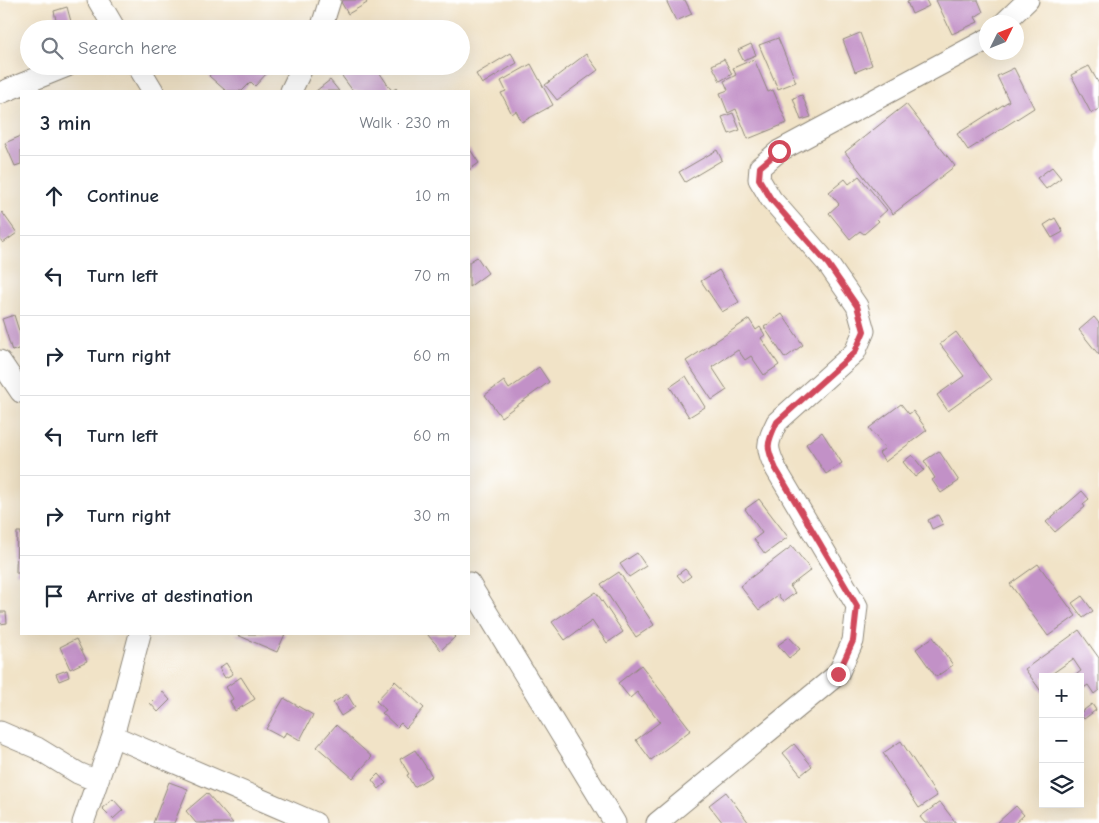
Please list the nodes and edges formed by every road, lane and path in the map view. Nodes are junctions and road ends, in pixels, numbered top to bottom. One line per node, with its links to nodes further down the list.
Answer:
1 (98, 0): 5 (street)
2 (330, 0): 6 (street)
3 (1028, 0): 4 (street)
4 (1012, 15)
5 (110, 20)
6 (324, 20)
7 (979, 44): 24 (street)
8 (45, 75): 13 (street)
9 (143, 75): 11 (street)
10 (299, 75): 12 (street)
11 (152, 90)
12 (291, 90)
13 (0, 93)
14 (0, 361): 15 (street)
15 (20, 391)
16 (470, 585): 23 (street)
17 (140, 635): 19 (street)
18 (0, 732): 20 (street)
19 (113, 736): 20 (street); 22 (street)
20 (97, 781): 21 (street)
21 (84, 823)
22 (315, 823)
23 (615, 823)
24 (657, 823)

